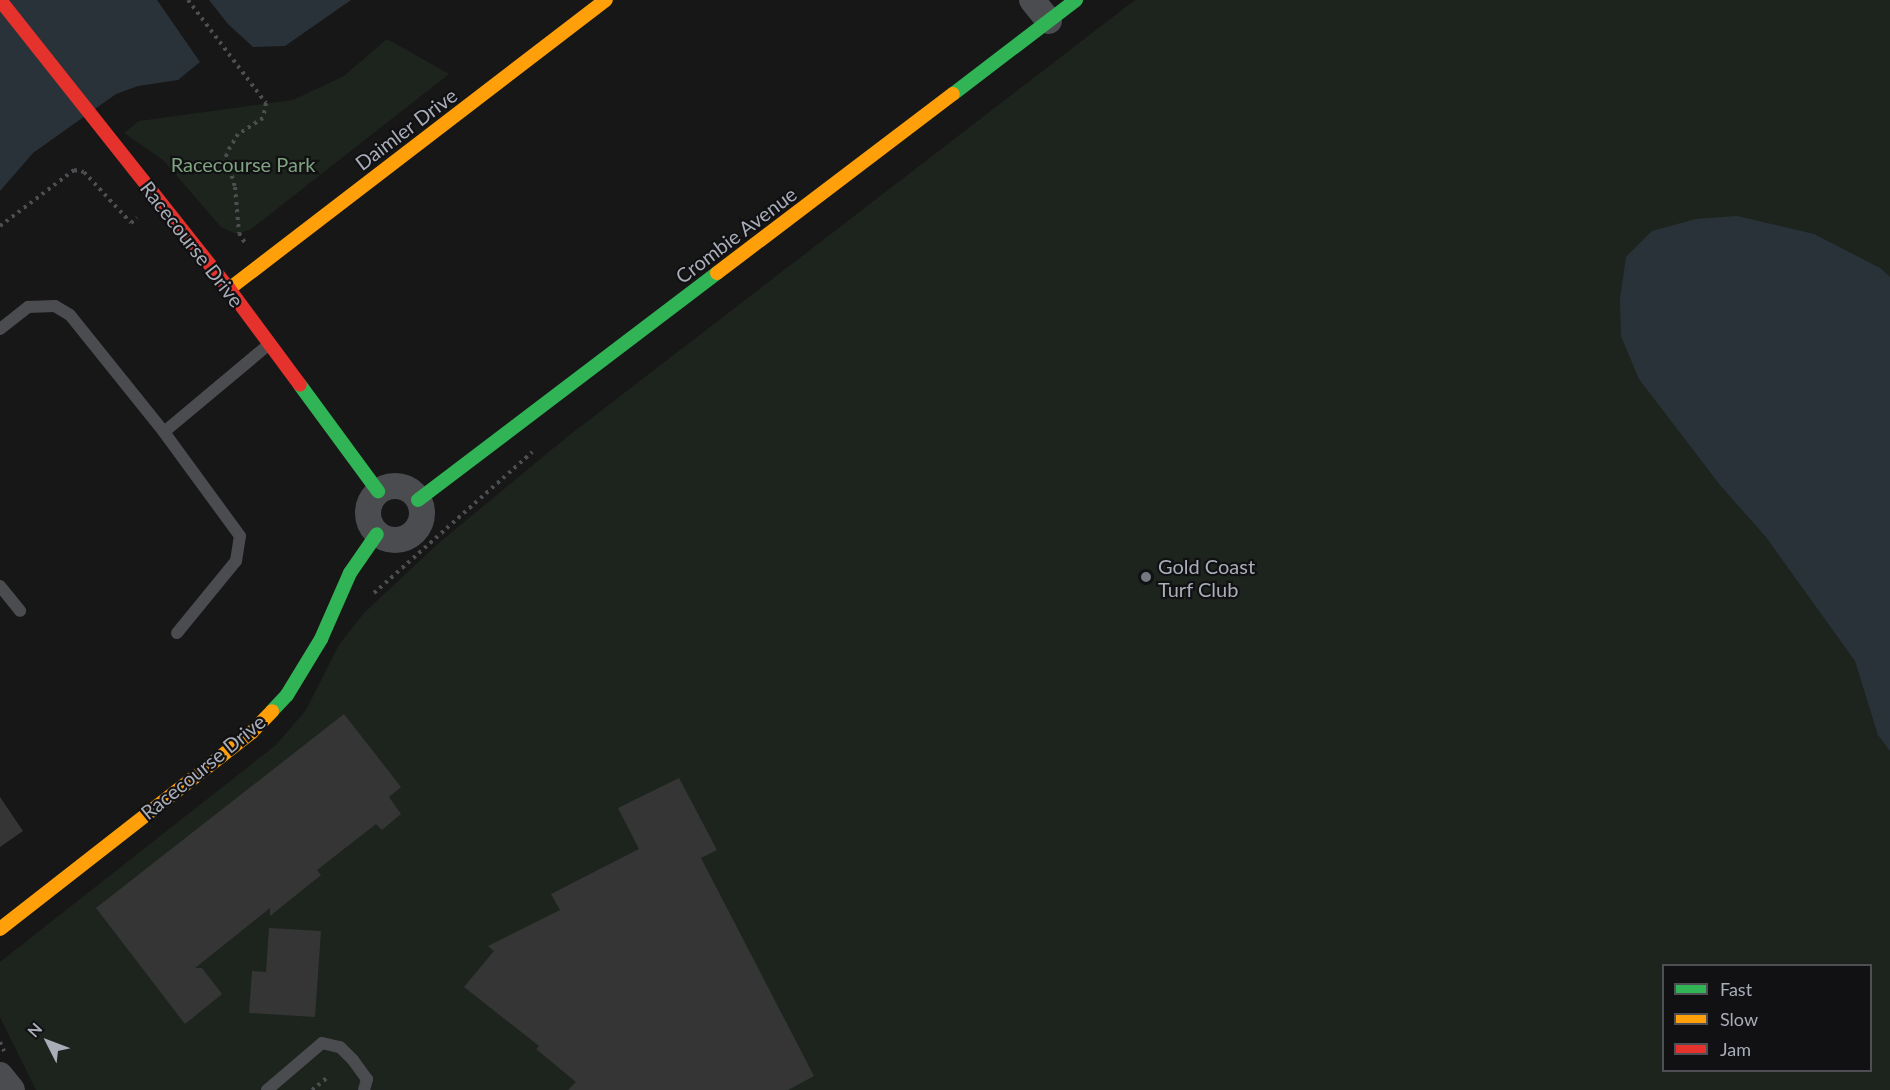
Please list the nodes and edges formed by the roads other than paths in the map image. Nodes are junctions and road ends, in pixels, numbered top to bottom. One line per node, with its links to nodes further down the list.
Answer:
1 (0, 0): 6 (street, Racecourse Drive)
2 (606, 0): 6 (street, Daimler Drive)
3 (1032, 0): 5 (street)
4 (1076, 0): 5 (street, Crombie Avenue)
5 (1049, 21): 11 (street, Crombie Avenue)
6 (229, 289): 8 (street, Racecourse Drive)
7 (0, 329): 9 (lane)
8 (269, 344): 9 (lane); 10 (street, Racecourse Drive)
9 (164, 432): 15 (lane)
10 (378, 491): 11 (street); 12 (street)
11 (418, 500): 12 (street)
12 (377, 534): 16 (street, Racecourse Drive)
13 (0, 586): 14 (lane)
14 (20, 611)
15 (177, 633)
16 (0, 929)
17 (0, 1075): 18 (street)
18 (12, 1090)
19 (267, 1090): 20 (lane)
20 (364, 1090)

